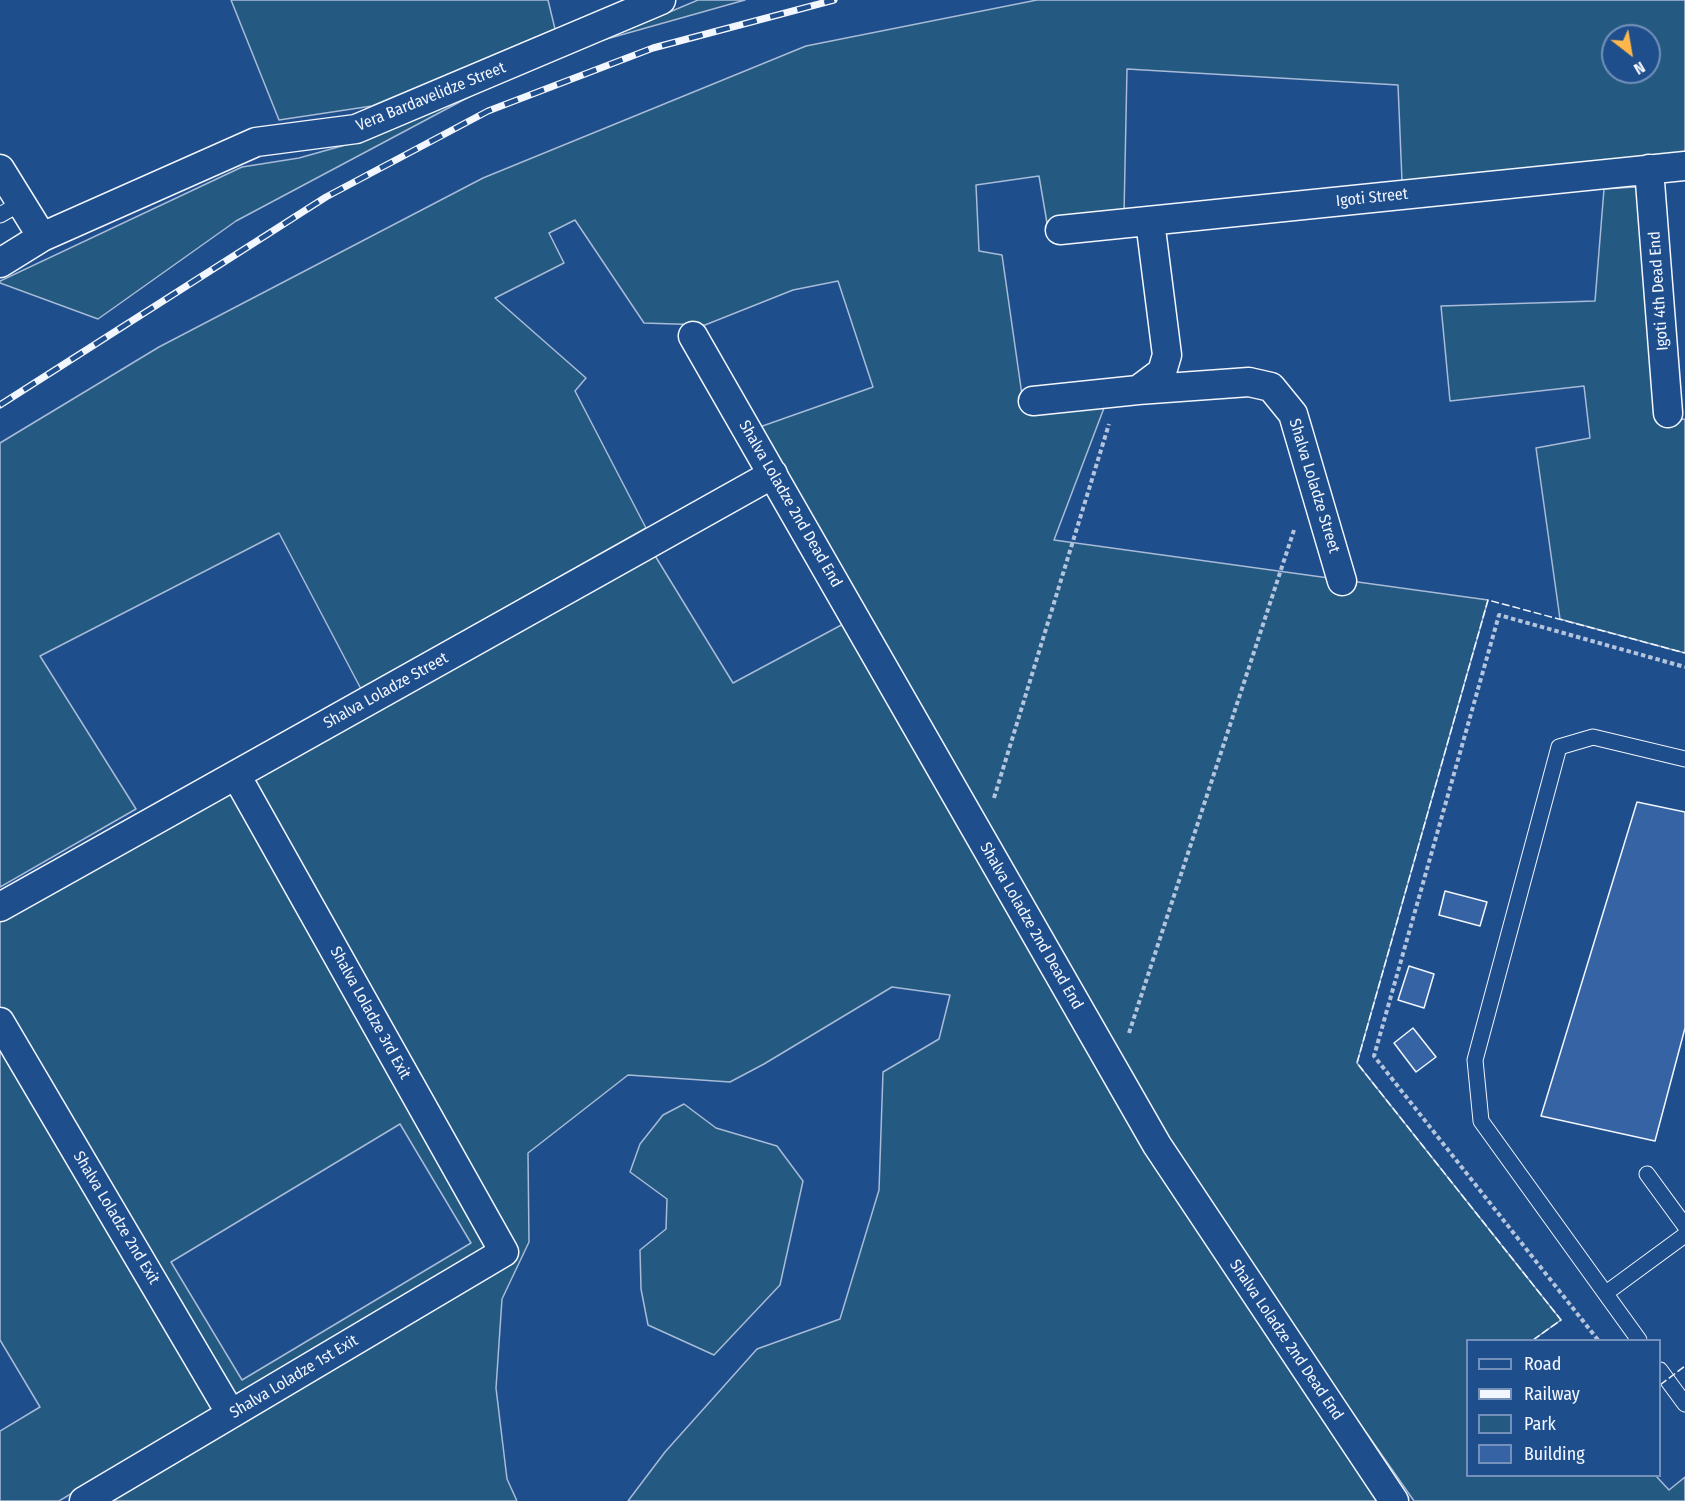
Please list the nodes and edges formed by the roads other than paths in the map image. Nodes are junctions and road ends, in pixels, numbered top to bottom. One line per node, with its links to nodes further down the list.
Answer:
1 (661, 0): 8 (street, Vera Bardavelidze Street)
2 (1685, 166): 4 (street, Igoti Street)
3 (0, 169): 5 (street)
4 (1649, 169): 6 (street, Igoti Street); 13 (street, Igoti 4th Dead End)
5 (10, 209): 8 (street)
6 (1150, 221): 7 (street, Igoti Street); 11 (street)
7 (1060, 230)
8 (42, 237): 9 (street, Vera Bardavelidze Street)
9 (0, 263)
10 (693, 336): 14 (street, Shalva Loladze 2nd Dead End)
11 (1129, 391): 12 (street, Shalva Loladze Street); 15 (street, Shalva Loladze Street)
12 (1033, 401)
13 (1668, 413)
14 (773, 474): 17 (street, Shalva Loladze Street); 30 (street, Shalva Loladze 2nd Dead End)
15 (1342, 581)
16 (1685, 759): 24 (lane)
17 (236, 775): 18 (street, Shalva Loladze Street); 23 (street, Shalva Loladze 3rd Exit)
18 (0, 907)
19 (0, 1022): 28 (street, Shalva Loladze 2nd Exit)
20 (1647, 1174): 21 (lane)
21 (1685, 1226)
22 (1685, 1235): 24 (lane)
23 (504, 1252): 28 (street, Shalva Loladze 1st Exit)
24 (1606, 1293): 25 (lane)
25 (1638, 1339)
26 (1661, 1373): 27 (lane)
27 (1685, 1404)
28 (231, 1414): 29 (street, Shalva Loladze 1st Exit)
29 (84, 1501)
30 (1394, 1501)

